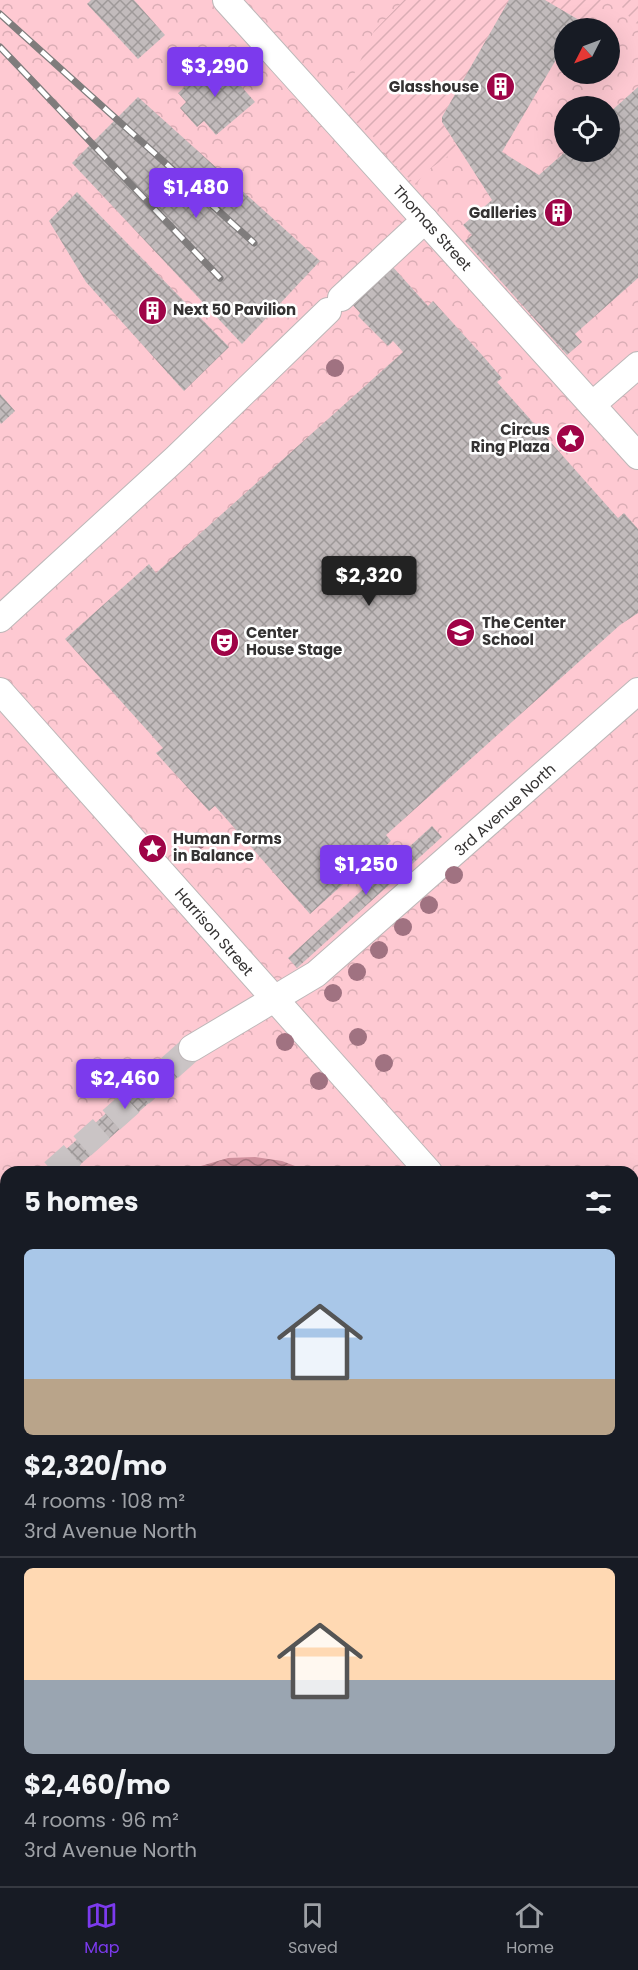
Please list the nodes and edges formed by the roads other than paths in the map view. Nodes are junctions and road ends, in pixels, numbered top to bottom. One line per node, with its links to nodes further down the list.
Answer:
1 (226, 0): 2 (street, Thomas Street)
2 (425, 220): 4 (street, Thomas Street); 6 (street)
3 (638, 365): 4 (street)
4 (592, 405): 5 (street, Thomas Street)
5 (638, 456)
6 (0, 619)
7 (0, 691): 9 (street, Harrison Street)
8 (638, 691): 9 (street, 3rd Avenue North)
9 (272, 998): 10 (street, 3rd Avenue North); 11 (street, Harrison Street)
10 (192, 1048)
11 (424, 1166)

